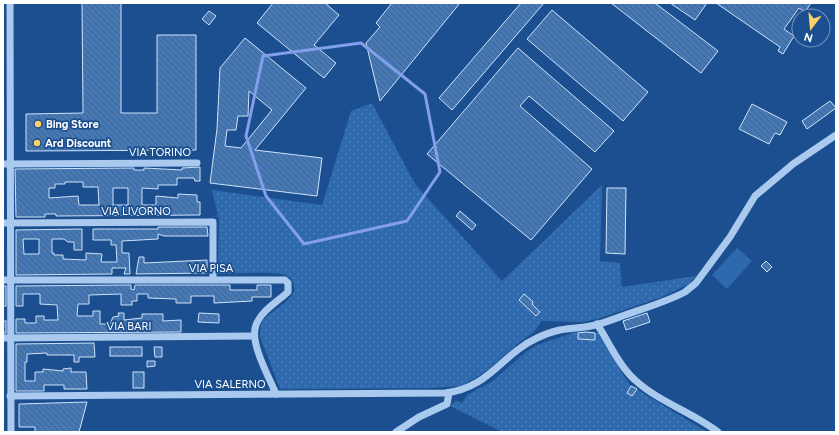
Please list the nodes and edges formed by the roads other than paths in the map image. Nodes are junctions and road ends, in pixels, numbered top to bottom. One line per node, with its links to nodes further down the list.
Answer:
1 (10, 3): 2 (street)
2 (6, 48): 3 (street)
3 (6, 106): 6 (street)
4 (836, 135): 10 (street, VIA SALERNO)
5 (197, 163): 6 (street, VIA TORINO)
6 (6, 164): 7 (street)
7 (6, 222): 8 (street, VIA LIVORNO); 9 (street)
8 (213, 279): 9 (street, VIA PISA); 11 (street, VIA PISA)
9 (7, 280): 12 (street)
10 (597, 324): 13 (street, VIA SALERNO); 16 (street)
11 (254, 336): 12 (street, VIA BARI); 14 (street)
12 (7, 338): 15 (street)
13 (449, 393): 14 (street, VIA SALERNO); 19 (street)
14 (276, 394): 15 (street, VIA SALERNO)
15 (10, 396): 18 (street)
16 (686, 413): 20 (street); 21 (street)
17 (3, 427): 18 (street)
18 (12, 431)
19 (396, 432)
20 (713, 432)
21 (718, 432)

